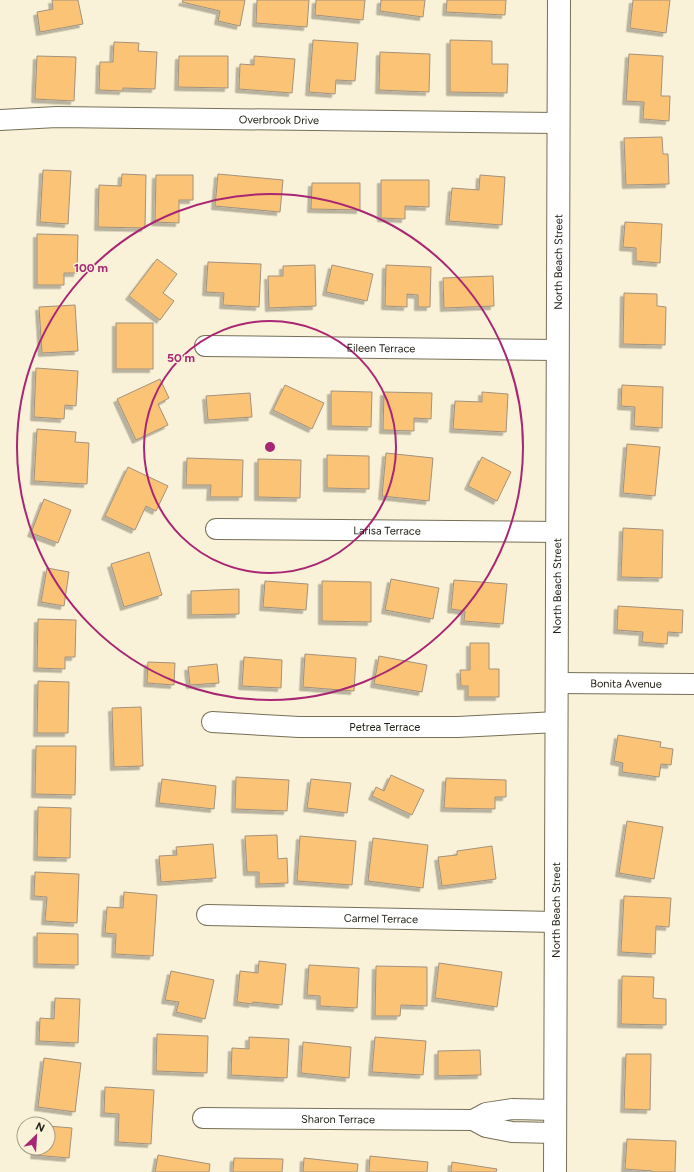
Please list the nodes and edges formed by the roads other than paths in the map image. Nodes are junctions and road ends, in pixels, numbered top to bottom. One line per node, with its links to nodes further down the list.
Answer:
1 (559, 0): 3 (street, North Beach Street)
2 (0, 120): 3 (street, Overbrook Drive)
3 (558, 123): 5 (street, North Beach Street)
4 (204, 346): 5 (street, Eileen Terrace)
5 (558, 350): 7 (street, North Beach Street)
6 (216, 529): 7 (street, Larisa Terrace)
7 (557, 532): 8 (street, North Beach Street)
8 (557, 683): 9 (street, Bonita Avenue); 11 (street, North Beach Street)
9 (694, 684)
10 (212, 722): 11 (street, Petrea Terrace)
11 (557, 722): 13 (street, North Beach Street)
12 (207, 915): 13 (street, Carmel Terrace)
13 (555, 922): 14 (street, North Beach Street)
14 (556, 1110): 16 (street, Sharon Terrace); 17 (street, North Beach Street)
15 (203, 1118): 16 (street, Sharon Terrace)
16 (473, 1120): 17 (street, Sharon Terrace)
17 (556, 1133): 18 (street, North Beach Street)
18 (555, 1172)

